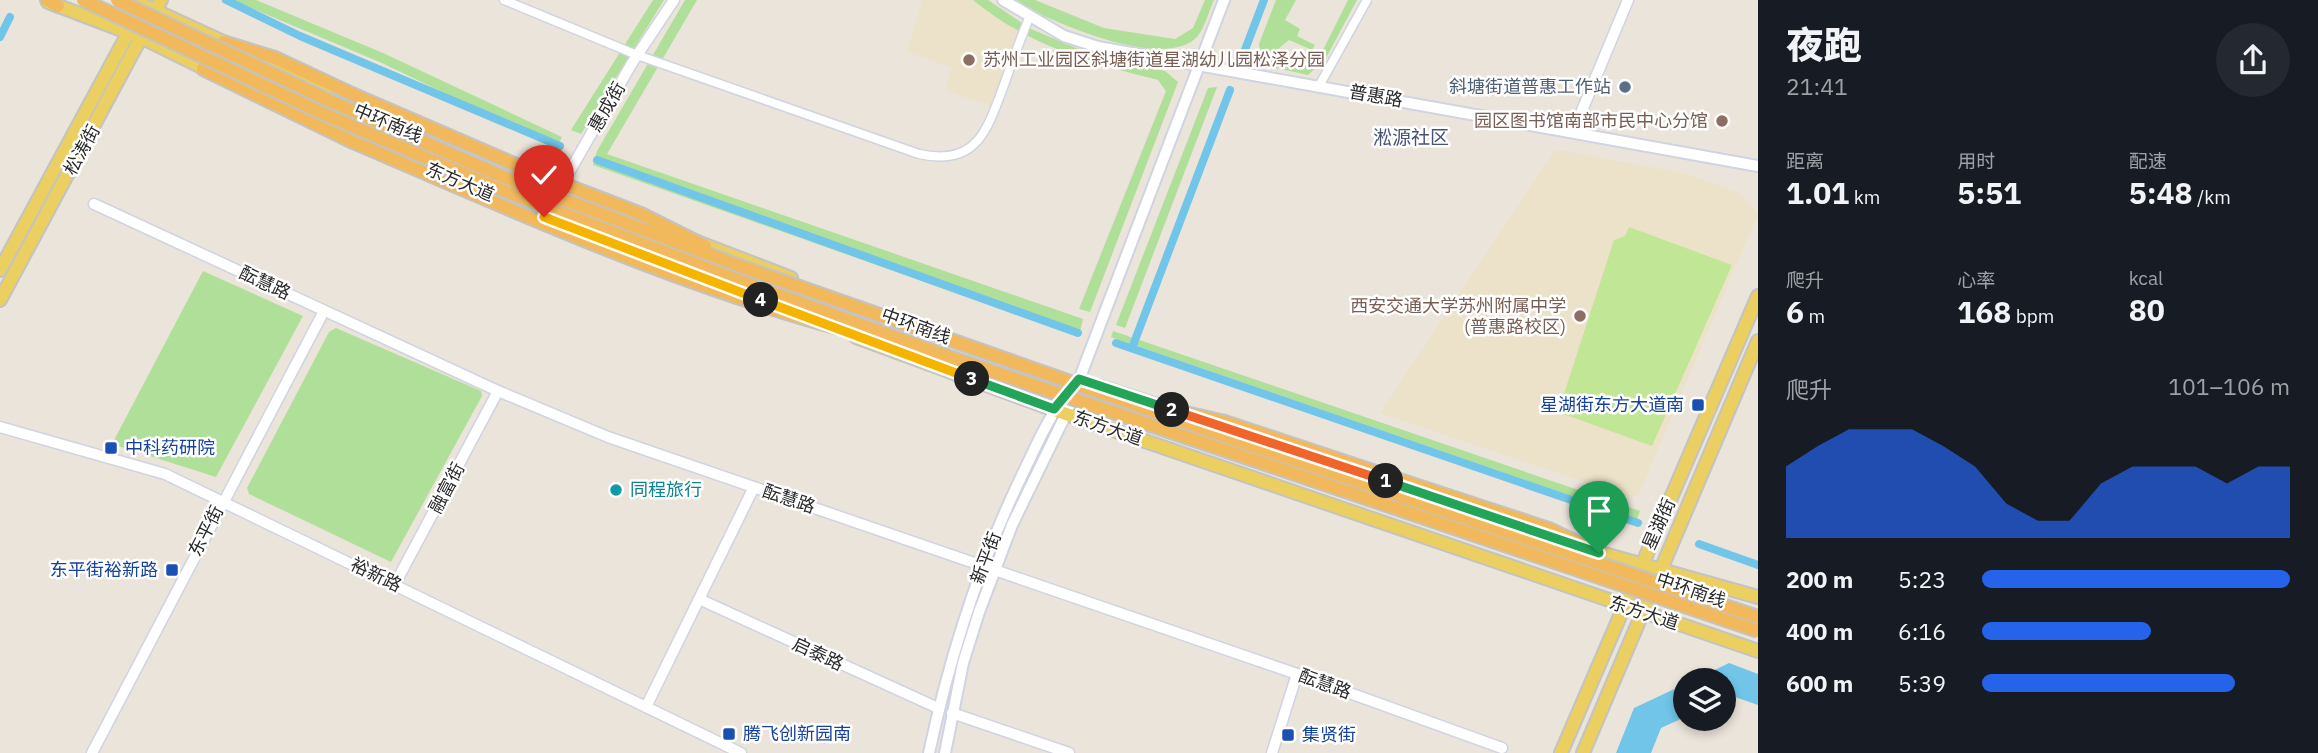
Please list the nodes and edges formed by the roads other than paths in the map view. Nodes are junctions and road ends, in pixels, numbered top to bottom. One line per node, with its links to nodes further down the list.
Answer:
1 (41, 0): 11 (main road, 东方大道)
2 (83, 0): 32 (highway, 中环南线, bridge)
3 (117, 0): 27 (highway, 中环南线, bridge)
4 (504, 0): 17 (street)
5 (674, 0): 17 (street, 惠成街)
6 (1003, 0): 13 (main road, 普惠路)
7 (1224, 0): 18 (main road, 新平街)
8 (1367, 0): 20 (street)
9 (1628, 0): 21 (street)
10 (139, 2): 12 (main road, 东方大道); 14 (main road, 松涛街)
11 (52, 3): 14 (main road, 东方大道)
12 (159, 6): 15 (main road, 松涛街); 16 (main road, 东方大道)
13 (1029, 18): 17 (street); 18 (main road, 普惠路)
14 (129, 33): 15 (main road, 东方大道); 26 (main road, 松涛街)
15 (143, 38): 19 (main road, 东方大道); 29 (main road, 松涛街)
16 (223, 42): 23 (main road, 东方大道); 27 (highway, bridge)
17 (637, 55): 23 (street, 惠成街)
18 (1200, 64): 20 (main road, 普惠路); 33 (main road, 新平街)
19 (204, 69): 25 (main road, 东方大道); 32 (highway, bridge)
20 (1320, 86): 21 (main road, 普惠路)
21 (1573, 132): 22 (main road, 普惠路)
22 (1758, 166)
23 (559, 188): 25 (street, 惠成街); 33 (main road, 东方大道)
24 (94, 204): 30 (street, 酝慧路)
25 (544, 217): 36 (main road, 东方大道)
26 (0, 270)
27 (767, 276): 35 (highway, 中环南线, bridge)
28 (1758, 296): 41 (main road, 星湖街)
29 (0, 300)
30 (324, 311): 34 (street, 酝慧路); 39 (street, 东平街)
31 (1758, 341): 43 (main road, 星湖街)
32 (935, 352): 51 (highway, 中环南线, bridge)
33 (1079, 379): 36 (main road, 新平街); 40 (main road, 东方大道)
34 (498, 391): 38 (street, 酝慧路); 45 (street, 融富街)
35 (1122, 399): 40 (highway, bridge); 50 (highway, 中环南线, bridge)
36 (1060, 412): 42 (main road, 新平街); 44 (main road, 新平街); 48 (main road, 东方大道)
37 (0, 427): 39 (street, 裕新路)
38 (754, 487): 42 (street, 酝慧路); 47 (street)
39 (222, 502): 45 (street, 裕新路); 58 (street, 东平街)
40 (1599, 553): 41 (main road, 东方大道)
41 (1641, 565): 43 (main road, 东方大道); 48 (main road, 星湖街)
42 (982, 567): 44 (street, 酝慧路); 55 (main road, 新平街)
43 (1661, 568): 46 (main road, 东方大道); 49 (main road, 星湖街)
44 (994, 572): 53 (street, 酝慧路); 56 (main road, 新平街)
45 (395, 584): 54 (street, 裕新路)
46 (1758, 597)
47 (699, 599): 54 (street); 55 (street, 启泰路)
48 (1623, 606): 49 (main road, 东方大道); 64 (main road, 星湖街)
49 (1641, 611): 52 (main road, 东方大道); 65 (main road, 星湖街)
50 (1758, 617)
51 (1758, 631)
52 (1758, 651)
53 (1297, 674): 57 (street, 酝慧路); 63 (street)
54 (646, 707): 59 (street, 裕新路)
55 (938, 708): 60 (main road, 新平街)
56 (952, 713): 61 (main road, 新平街); 62 (street)
57 (1502, 748)
58 (92, 753)
59 (741, 753)
60 (929, 753)
61 (944, 753)
62 (1069, 753)
63 (1272, 753)
64 (1560, 753)
65 (1583, 753)

